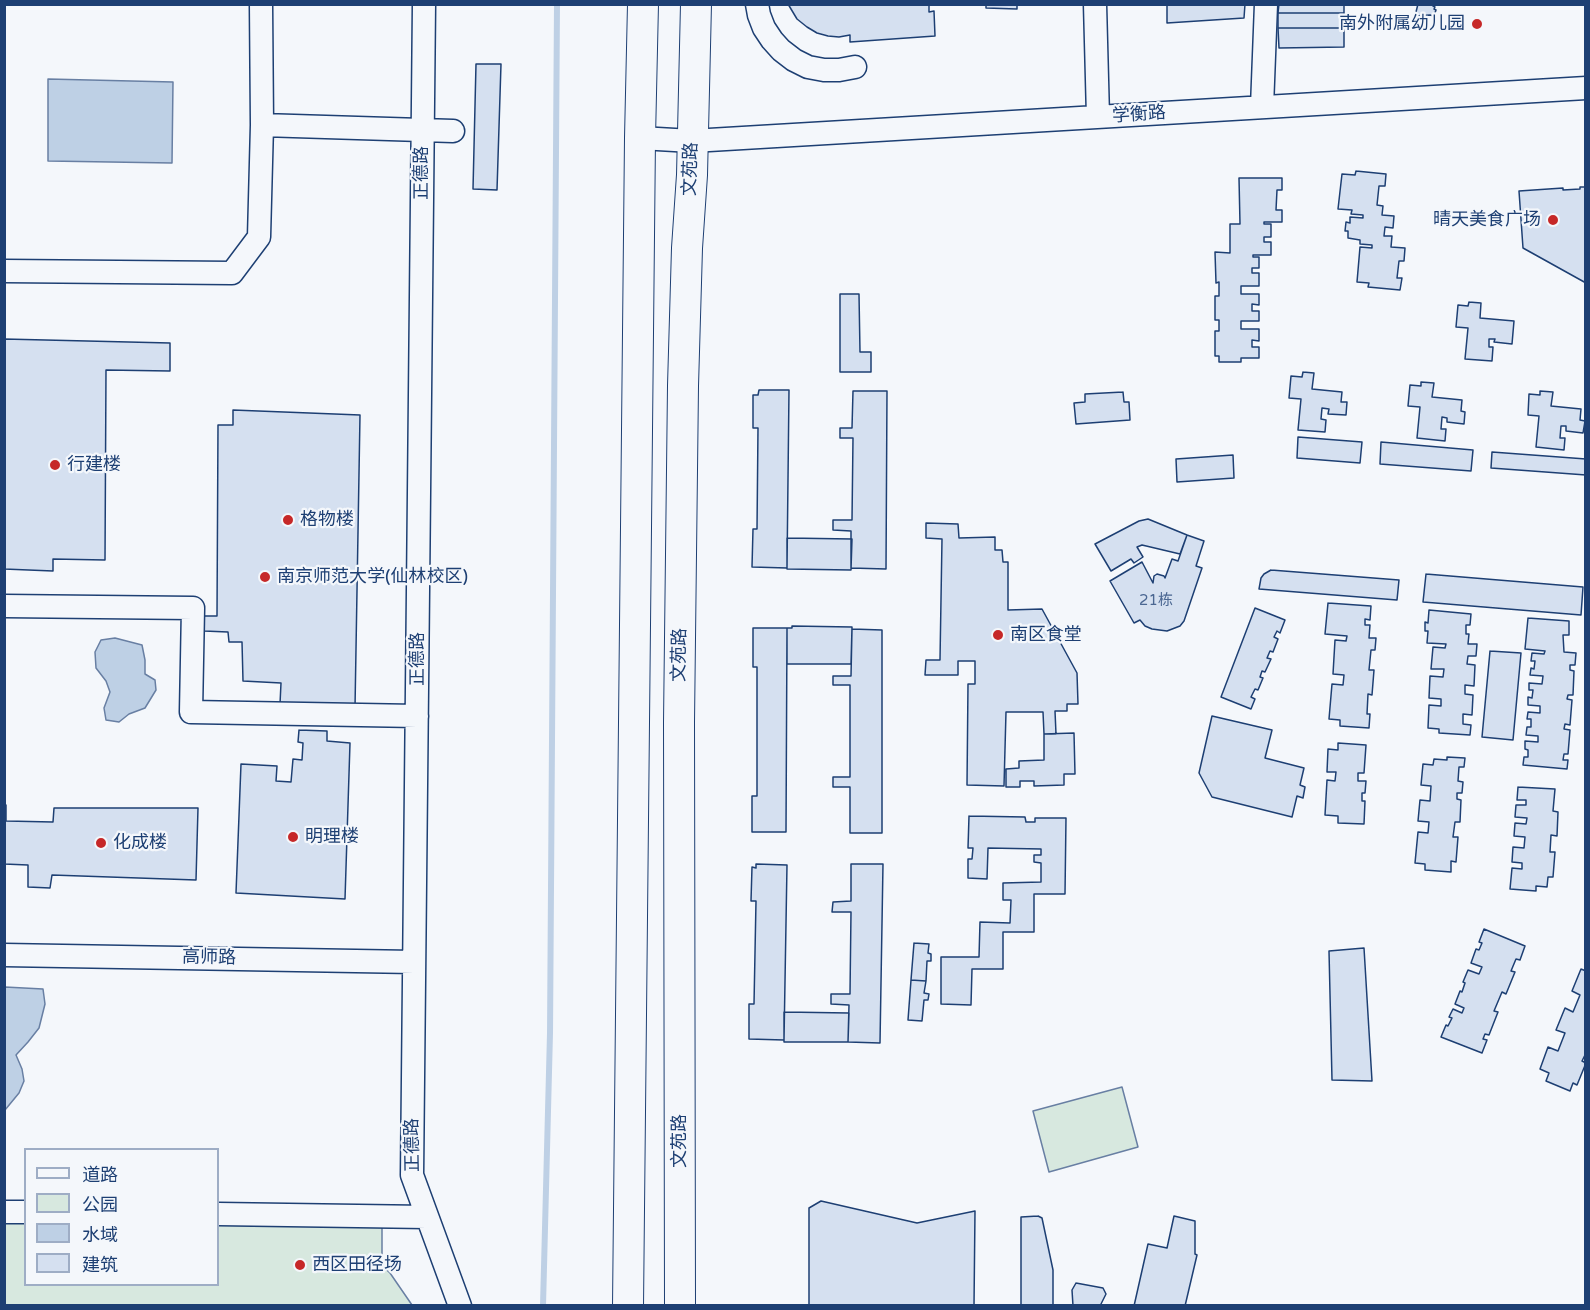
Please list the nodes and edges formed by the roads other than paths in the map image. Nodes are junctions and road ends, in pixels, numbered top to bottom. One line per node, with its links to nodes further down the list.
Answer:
1 (261, 4): 12 (street)
2 (424, 4): 13 (street, 正德路)
3 (643, 4): 15 (main road)
4 (696, 4): 16 (main road, 文苑路)
5 (757, 4): 8 (street)
6 (1095, 4): 11 (street)
7 (1266, 4): 10 (street)
8 (855, 67)
9 (1586, 88): 10 (street, 学衡路)
10 (1262, 107): 11 (street, 学衡路)
11 (1098, 117): 16 (street, 学衡路)
12 (262, 124): 13 (street); 17 (street)
13 (422, 130): 14 (street); 19 (street, 正德路)
14 (453, 131)
15 (640, 138): 16 (street, 学衡路); 27 (main road)
16 (692, 141): 28 (main road, 文苑路)
17 (4, 271)
18 (4, 606): 19 (street)
19 (417, 716): 21 (street, 正德路)
20 (4, 955): 21 (street, 高师路)
21 (414, 962): 25 (street, 正德路)
22 (4, 1212): 23 (street)
23 (24, 1212)
24 (219, 1214): 25 (street)
25 (427, 1217): 26 (street, 正德路)
26 (460, 1305)
27 (628, 1305)
28 (681, 1305)

